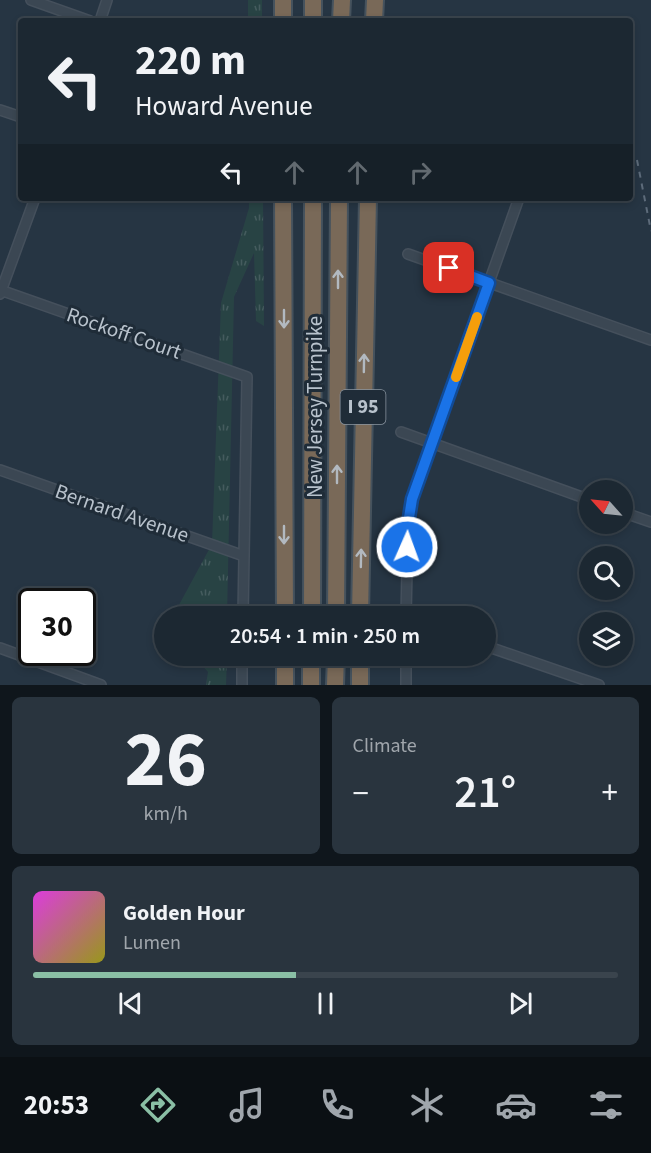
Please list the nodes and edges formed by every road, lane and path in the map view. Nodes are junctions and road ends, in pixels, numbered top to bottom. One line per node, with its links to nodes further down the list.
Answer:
1 (31, 0): 7 (street)
2 (107, 0): 8 (street)
3 (283, 0): 9 (highway)
4 (314, 0): 10 (highway)
5 (342, 0): 11 (highway)
6 (375, 0): 12 (highway)
7 (82, 18)
8 (101, 18)
9 (283, 18)
10 (313, 18)
11 (341, 18)
12 (374, 18)
13 (0, 110): 14 (street)
14 (18, 116)
15 (34, 201): 23 (street)
16 (284, 201): 33 (highway, New Jersey Turnpike, one-way to 33)
17 (313, 201): 34 (highway, New Jersey Turnpike / I 95)
18 (339, 201): 35 (highway, New Jersey Turnpike / I 95, one-way to 18)
19 (368, 201): 36 (highway, I 95, one-way to 19)
20 (518, 201): 22 (street)
21 (408, 254): 22 (street)
22 (489, 283): 24 (street); 26 (street)
23 (0, 291): 31 (street, Rockoff Court)
24 (651, 340)
25 (401, 432): 26 (street)
26 (432, 444): 28 (street); 37 (street)
27 (0, 470): 31 (street, Bernard Avenue)
28 (579, 496)
29 (633, 516): 30 (street)
30 (651, 522)
31 (244, 556): 32 (street)
32 (243, 606)
33 (285, 606)
34 (312, 606)
35 (336, 606)
36 (360, 606)
37 (406, 606)
38 (0, 648): 46 (street)
39 (496, 649): 53 (street)
40 (242, 666): 47 (street)
41 (285, 666): 48 (highway)
42 (311, 666): 49 (highway)
43 (336, 666): 50 (highway)
44 (360, 666): 51 (highway)
45 (406, 666): 52 (street)
46 (101, 685)
47 (242, 685)
48 (285, 685)
49 (311, 685)
50 (335, 685)
51 (360, 685)
52 (406, 685)
53 (599, 685)

